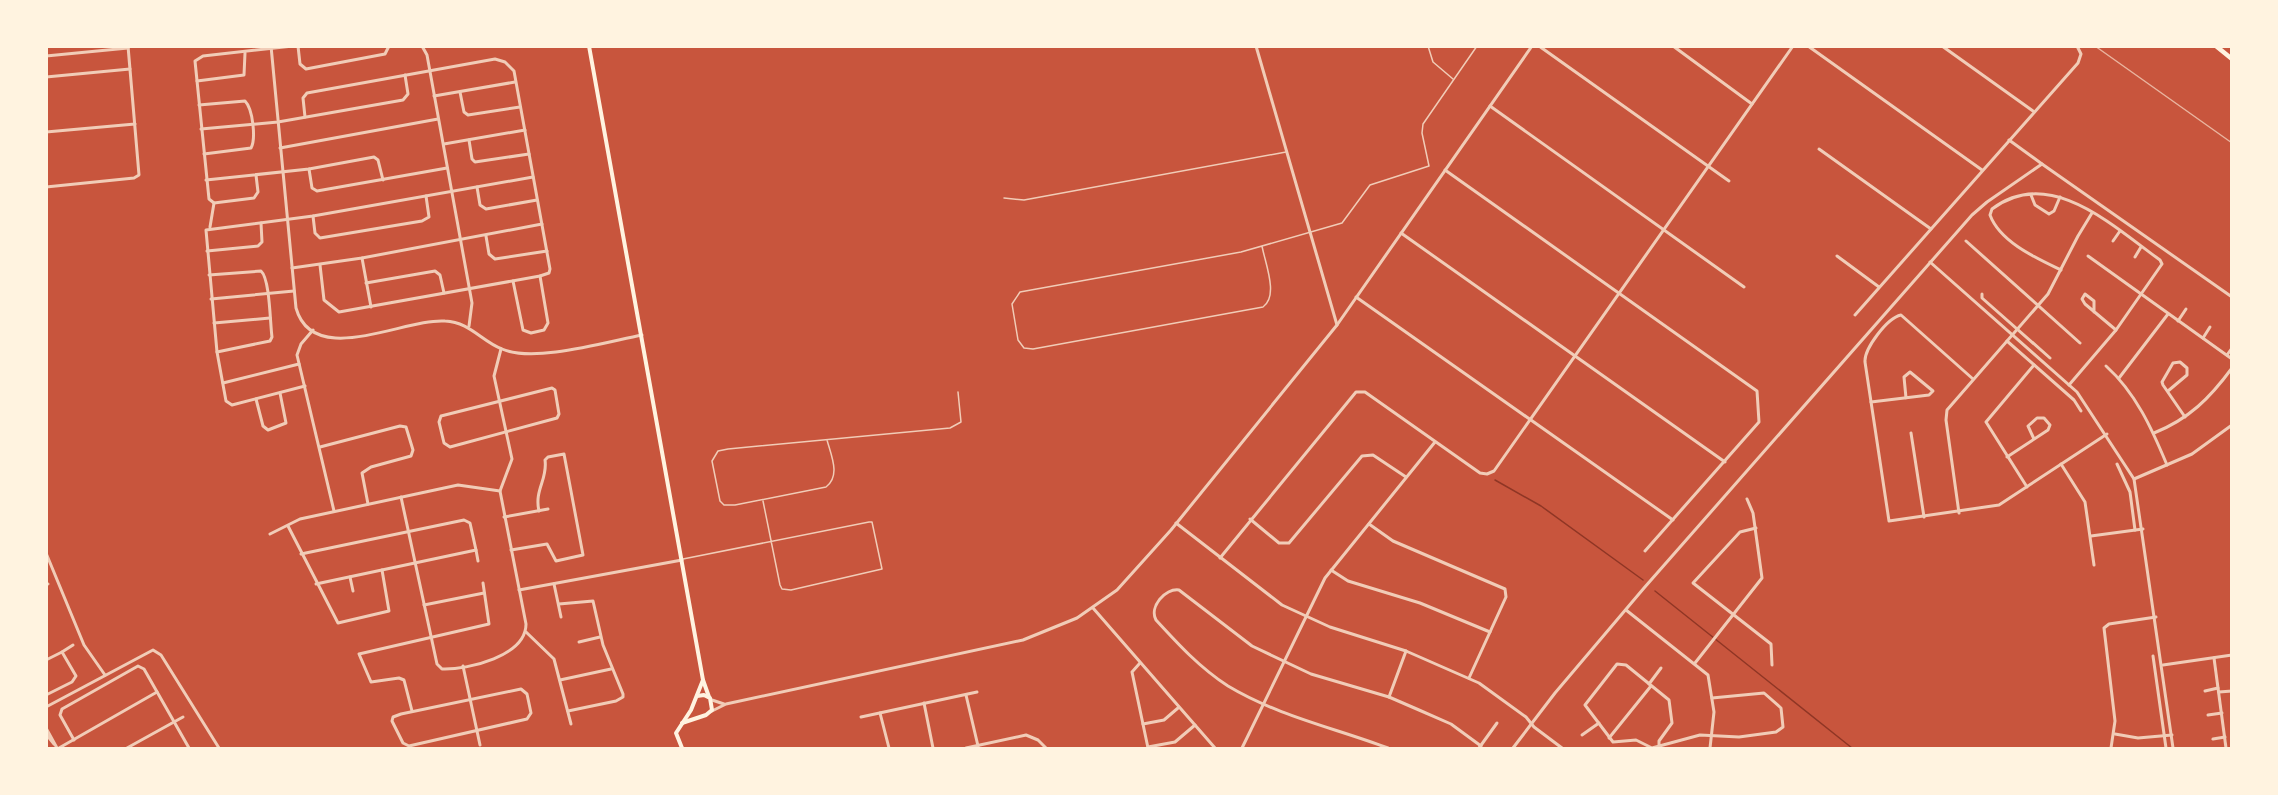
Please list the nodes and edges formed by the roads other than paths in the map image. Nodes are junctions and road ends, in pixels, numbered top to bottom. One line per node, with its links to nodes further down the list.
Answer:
1 (296, 46): 2 (street); 17 (street)
2 (389, 46)
3 (422, 46): 22 (street)
4 (589, 46): 130 (main road)
5 (1256, 46): 48 (street)
6 (1428, 46): 25 (lane)
7 (1477, 46): 25 (lane)
8 (1532, 46): 33 (street)
9 (1539, 46): 52 (street)
10 (1673, 46): 30 (street)
11 (1793, 46): 30 (street)
12 (1808, 46): 56 (street)
13 (1942, 46): 34 (street)
14 (2078, 46): 34 (street)
15 (2216, 46): 20 (main road)
16 (128, 47): 19 (street); 21 (street)
17 (271, 48): 18 (street); 37 (street)
18 (244, 52): 26 (street); 26 (street)
19 (46, 56)
20 (2232, 59)
21 (130, 69): 24 (street); 38 (street)
22 (430, 71): 23 (street); 27 (street); 29 (street)
23 (405, 75): 35 (street); 35 (street)
24 (46, 78)
25 (1454, 79): 81 (lane)
26 (197, 81): 31 (street)
27 (516, 82): 28 (street); 32 (street)
28 (460, 92): 29 (street); 32 (street)
29 (434, 96): 36 (street)
30 (1752, 104): 52 (street)
31 (199, 105): 39 (street); 40 (street)
32 (520, 106): 41 (street)
33 (1490, 106): 55 (street); 79 (street)
34 (2034, 112): 44 (street)
35 (305, 117): 37 (street)
36 (438, 119): 45 (street); 46 (street)
37 (278, 122): 39 (street); 46 (street)
38 (135, 124): 42 (street); 63 (street)
39 (252, 124): 40 (street); 49 (street)
40 (201, 129): 49 (street)
41 (525, 130): 43 (street); 50 (street)
42 (46, 132)
43 (469, 140): 45 (street); 50 (street)
44 (2009, 140): 51 (street); 56 (street)
45 (443, 144): 53 (street)
46 (280, 148): 57 (street)
47 (1819, 149): 78 (street)
48 (1286, 152): 69 (lane); 81 (street)
49 (204, 154): 60 (street)
50 (529, 154): 59 (street)
51 (2042, 164): 95 (street); 113 (street)
52 (1709, 167): 62 (street); 79 (street)
53 (447, 168): 61 (street); 65 (street)
54 (309, 169): 57 (street); 61 (street); 61 (street)
55 (1445, 170): 82 (street); 107 (street)
56 (1983, 170): 78 (street)
57 (283, 172): 58 (street); 74 (street)
58 (256, 175): 60 (street); 71 (street)
59 (533, 176): 64 (street); 70 (street)
60 (206, 180): 71 (street)
61 (382, 180)
62 (1729, 181)
63 (46, 187)
64 (477, 187): 65 (street); 70 (street)
65 (452, 191): 67 (street); 84 (street)
66 (2031, 195): 68 (street); 68 (street); 98 (street)
67 (426, 196): 73 (street); 73 (street)
68 (2060, 197): 72 (street)
69 (1004, 198)
70 (537, 200): 76 (street)
71 (214, 202): 77 (street)
72 (2092, 213): 80 (street); 98 (street)
73 (314, 216): 74 (street)
74 (287, 220): 75 (street); 97 (street)
75 (261, 223): 77 (street); 89 (street)
76 (542, 224): 83 (street); 90 (street)
77 (210, 228): 89 (street)
78 (1931, 229): 105 (street)
79 (1664, 231): 103 (street); 107 (street)
80 (2120, 231): 86 (street); 88 (street)
81 (1310, 233): 87 (lane); 124 (street)
82 (1401, 233): 112 (street); 139 (street)
83 (486, 236): 84 (street); 90 (street)
84 (460, 240): 94 (street); 104 (street)
85 (1966, 241): 115 (street)
86 (2113, 241)
87 (1262, 246): 87 (lane)
88 (2141, 247): 93 (street); 111 (street)
89 (207, 251): 99 (street)
90 (547, 251): 100 (street)
91 (1837, 256): 105 (street)
92 (2088, 256): 111 (street)
93 (2135, 256)
94 (362, 258): 96 (street); 102 (street)
95 (1930, 262): 131 (street); 225 (street)
96 (320, 265): 97 (street); 116 (street)
97 (292, 268): 106 (street)
98 (2061, 270): 115 (street)
99 (209, 275): 108 (street); 114 (street)
100 (540, 276): 101 (street); 101 (street)
101 (513, 281): 104 (street)
102 (366, 283): 109 (street); 116 (street)
103 (1744, 287)
104 (469, 288): 109 (street); 125 (street)
105 (1879, 288): 120 (street)
106 (294, 291): 108 (street); 128 (street)
107 (1618, 292): 139 (street); 171 (street)
108 (268, 293): 114 (street); 121 (street)
109 (444, 293): 116 (street)
110 (1982, 294): 127 (street)
111 (2142, 295): 119 (street); 129 (street)
112 (1356, 297): 124 (street); 160 (street)
113 (2232, 297)
114 (211, 299): 123 (street)
115 (2038, 306): 127 (street); 134 (street)
116 (370, 307)
117 (2186, 309): 122 (street)
118 (2094, 312): 118 (street); 129 (street)
119 (2168, 314): 122 (street); 146 (street)
120 (1855, 315)
121 (270, 318): 123 (street); 137 (street)
122 (2178, 321): 132 (street)
123 (214, 323): 137 (street)
124 (1337, 325): 191 (street)
125 (469, 326): 128 (street); 136 (street)
126 (2210, 327): 132 (street)
127 (2017, 329): 131 (street); 140 (street)
128 (313, 330): 142 (street)
129 (2116, 330): 149 (street)
130 (642, 335): 136 (street); 207 (main road)
131 (2012, 335): 133 (street); 149 (street)
132 (2203, 338): 138 (street)
133 (2007, 341): 143 (street); 147 (street)
134 (2080, 343)
135 (2232, 348): 138 (street)
136 (501, 349): 156 (street)
137 (217, 352): 148 (street)
138 (2227, 355): 141 (street)
139 (1574, 356): 160 (street); 171 (street)
140 (2050, 358)
141 (2232, 359)
142 (298, 364): 148 (street); 150 (street)
143 (2034, 365): 158 (street); 170 (street)
144 (2106, 366): 146 (street)
145 (2232, 368): 159 (street)
146 (2119, 378): 164 (street)
147 (1973, 379): 157 (street); 186 (street)
148 (223, 383): 155 (street)
149 (2069, 385): 165 (street)
150 (304, 386): 153 (street); 169 (street)
151 (2168, 391): 151 (street); 159 (street)
152 (958, 392): 167 (lane)
153 (280, 393): 155 (street); 155 (street)
154 (1906, 398): 154 (street); 157 (street)
155 (256, 399)
156 (499, 400): 162 (street); 162 (street); 162 (street)
157 (1871, 402): 188 (street)
158 (2080, 411)
159 (2185, 417): 164 (street)
160 (1530, 419): 168 (street); 190 (street)
161 (2232, 425): 174 (street)
162 (506, 432): 178 (street)
163 (1911, 433): 188 (street)
164 (2154, 433): 174 (street)
165 (2107, 434): 172 (street); 176 (street)
166 (2034, 439): 166 (street); 170 (street)
167 (827, 440): 181 (lane); 181 (lane)
168 (1435, 442): 175 (street); 189 (street)
169 (320, 447): 182 (street); 184 (street)
170 (2007, 457): 177 (street)
171 (1725, 462): 190 (street)
172 (2061, 464): 177 (street); 199 (street)
173 (2117, 464): 196 (street)
174 (2167, 465): 176 (street)
175 (1406, 477): 189 (street); 192 (street)
176 (2134, 479): 195 (street)
177 (2027, 487): 186 (street)
178 (500, 491): 179 (street); 187 (street)
179 (401, 497): 182 (street); 197 (street)
180 (1747, 499): 194 (street)
181 (763, 500): 200 (lane)
182 (368, 504): 184 (street)
183 (548, 509): 185 (street)
184 (334, 511): 193 (street)
185 (539, 511): 187 (street); 202 (street)
186 (1959, 513): 188 (street)
187 (504, 518): 202 (street)
188 (1924, 518)
189 (1250, 519): 206 (street)
190 (1673, 520): 203 (street)
191 (1176, 523): 206 (street); 224 (street)
192 (1369, 524): 212 (street); 233 (street)
193 (288, 526): 198 (street); 205 (street)
194 (1756, 528): 215 (street); 227 (street)
195 (2144, 529): 196 (street); 230 (street)
196 (2135, 530): 199 (street)
197 (408, 531): 201 (street); 205 (street); 209 (street)
198 (270, 534)
199 (2091, 536): 210 (street)
200 (772, 542): 200 (lane); 207 (lane)
201 (476, 550): 208 (street); 209 (street)
202 (511, 550): 219 (street)
203 (1645, 551)
204 (46, 553): 252 (street)
205 (301, 554): 216 (street)
206 (1220, 558): 229 (street)
207 (682, 560): 217 (street); 255 (main road)
208 (478, 561)
209 (415, 563): 211 (street); 223 (street)
210 (2094, 565)
211 (382, 570): 213 (street); 216 (street)
212 (1331, 570): 229 (street); 233 (street)
213 (350, 577): 216 (street); 220 (street)
214 (483, 583): 221 (street)
215 (1693, 583): 218 (street); 227 (street)
216 (316, 584)
217 (554, 584): 219 (street); 222 (street)
218 (1689, 588)
219 (519, 590): 232 (street)
220 (353, 591)
221 (485, 592): 223 (street); 234 (street)
222 (559, 604): 228 (street); 235 (street)
223 (424, 605): 234 (street)
224 (1093, 608): 245 (street); 269 (street)
225 (1626, 610): 246 (street); 285 (street)
226 (46, 614): 231 (street)
227 (1734, 614): 246 (street); 247 (street)
228 (561, 617)
229 (1306, 617): 239 (street); 244 (street)
230 (2156, 617): 248 (street); 294 (street)
231 (46, 622)
232 (526, 632): 249 (street); 254 (street)
233 (1490, 632): 253 (street)
234 (431, 637): 249 (street); 277 (street)
235 (600, 637): 236 (street); 251 (street)
236 (579, 642)
237 (73, 645): 238 (street)
238 (62, 651): 243 (street); 263 (street)
239 (1406, 651): 253 (street); 265 (street)
240 (2232, 655): 242 (street)
241 (2153, 656): 299 (street)
242 (2214, 658): 248 (street); 257 (street)
243 (46, 660)
244 (1285, 661): 265 (street); 271 (street); 271 (street)
245 (1140, 663): 273 (street); 290 (street)
246 (1695, 663): 267 (street)
247 (1772, 665)
248 (2163, 665): 297 (street)
249 (463, 666): 268 (street)
250 (1661, 668): 256 (street)
251 (611, 669): 254 (street); 275 (street)
252 (105, 675): 274 (street); 314 (street)
253 (1469, 678): 285 (street)
254 (560, 680): 275 (street)
255 (703, 680): 264 (main road); 266 (main road)
256 (1650, 685): 287 (street); 301 (street); 311 (street)
257 (2219, 690): 258 (street); 259 (street); 279 (street)
258 (2205, 691)
259 (2232, 691)
260 (157, 692): 284 (street); 303 (street); 303 (street)
261 (977, 692): 262 (street)
262 (966, 694): 270 (street); 308 (street)
263 (46, 695)
264 (696, 696): 266 (main road); 272 (main road)
265 (1389, 697): 310 (street)
266 (711, 698): 269 (street); 276 (main road)
267 (1712, 698): 296 (street); 296 (street)
268 (471, 699): 277 (street); 293 (street); 293 (street)
269 (726, 704): 276 (street)
270 (924, 704): 278 (street); 317 (street)
271 (1264, 704): 322 (street); 323 (street)
272 (692, 707): 280 (main road); 289 (main road)
273 (1179, 707): 290 (street); 291 (street)
274 (46, 708)
275 (568, 711): 288 (street)
276 (711, 711): 280 (main road)
277 (412, 712): 293 (street)
278 (880, 713): 283 (street); 316 (street)
279 (2222, 713): 281 (street); 300 (street)
280 (700, 715): 289 (main road)
281 (2208, 715)
282 (183, 717): 284 (street)
283 (861, 717)
284 (174, 722): 312 (street); 313 (street)
285 (1531, 722): 324 (street); 325 (street)
286 (1497, 723): 310 (street)
287 (1599, 723): 295 (street); 301 (street)
288 (571, 724)
289 (681, 724): 315 (main road)
290 (1143, 724): 320 (street)
291 (1195, 725): 309 (street); 320 (street)
292 (47, 730): 306 (street)
293 (477, 731): 307 (street)
294 (2115, 734): 299 (street); 329 (street)
295 (1582, 735)
296 (1712, 735): 304 (street); 328 (street)
297 (2172, 735): 299 (street); 331 (street)
298 (2232, 735): 300 (street)
299 (2164, 736): 330 (street)
300 (2225, 736): 302 (street); 332 (street)
301 (1609, 738): 326 (street)
302 (2212, 739)
303 (74, 740): 306 (street)
304 (1678, 741): 311 (street); 327 (street)
305 (46, 745): 306 (street)
306 (55, 745)
307 (480, 745)
308 (978, 746): 318 (street); 319 (street)
309 (1213, 747): 321 (street)
310 (1480, 747)
311 (1659, 747): 326 (street)
312 (127, 748)
313 (189, 748)
314 (219, 748)
315 (682, 748)
316 (889, 748)
317 (933, 748)
318 (966, 748)
319 (1046, 748)
320 (1148, 748)
321 (1208, 748)
322 (1243, 748)
323 (1388, 748)
324 (1513, 748)
325 (1562, 748)
326 (1652, 748)
327 (1680, 748)
328 (1710, 748)
329 (2112, 748)
330 (2166, 748)
331 (2173, 748)
332 (2226, 748)

